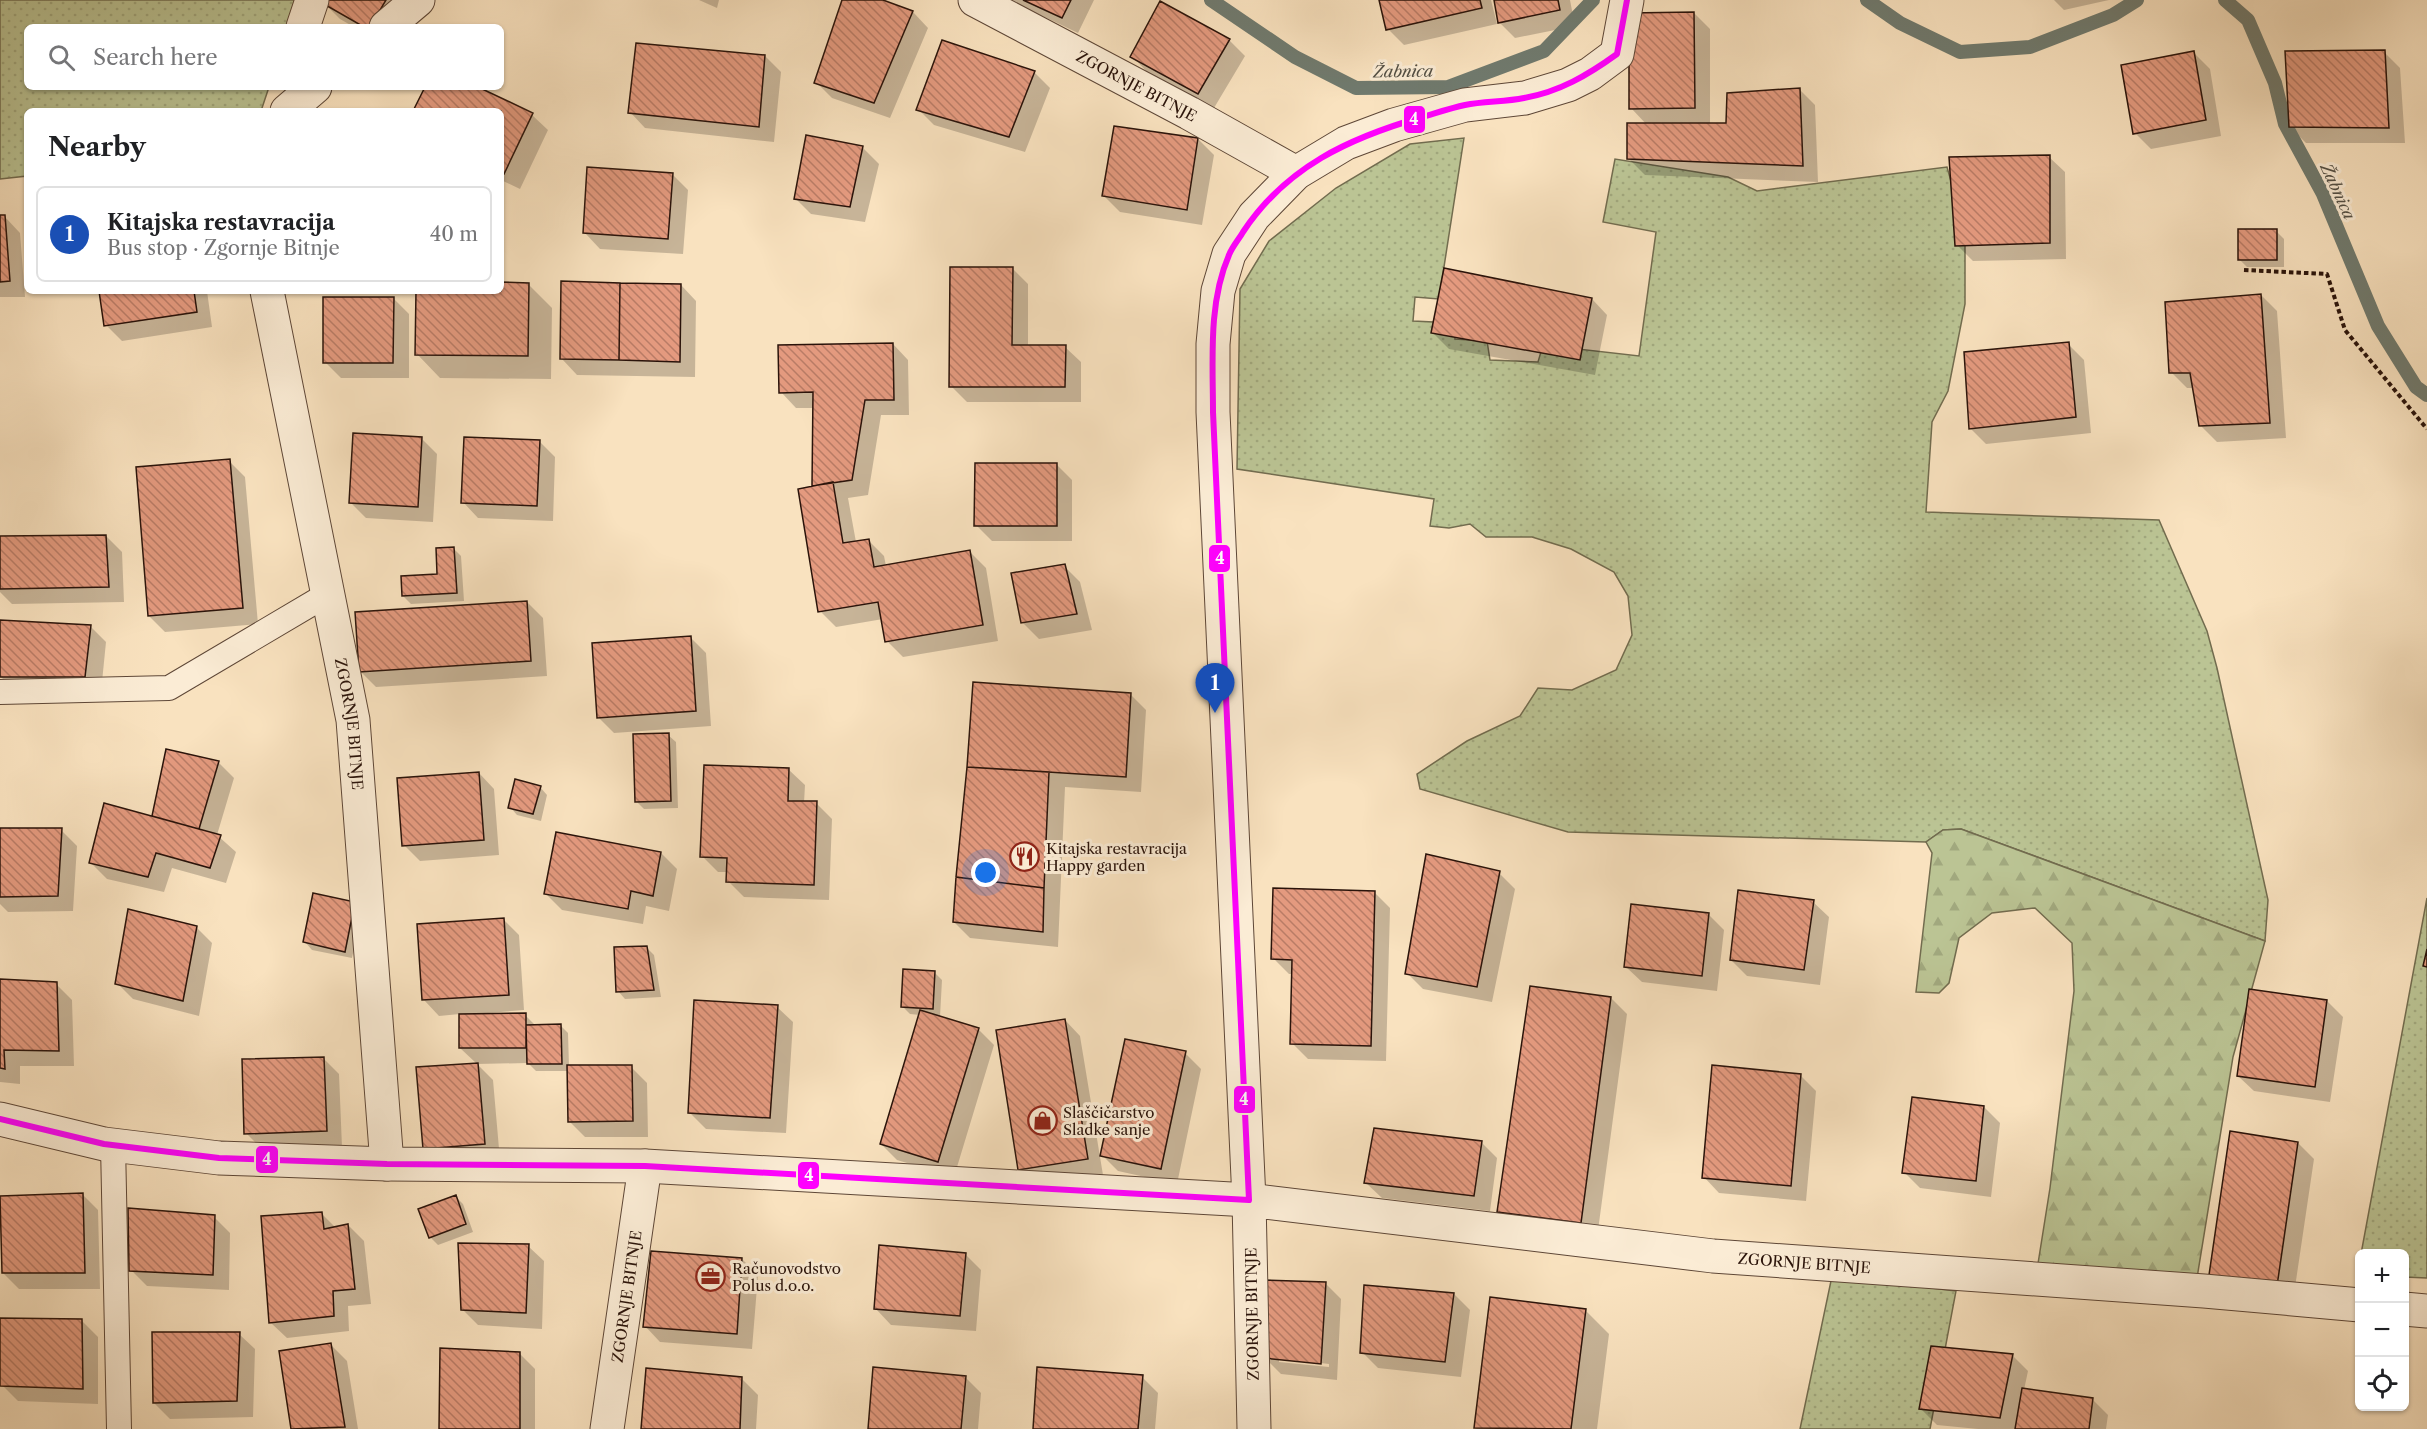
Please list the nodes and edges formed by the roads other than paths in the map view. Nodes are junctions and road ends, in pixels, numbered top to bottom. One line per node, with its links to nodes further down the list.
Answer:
1 (312, 0): 5 (street)
2 (418, 0): 6 (street)
3 (975, 0): 11 (street, ZGORNJE BITNJE)
4 (1626, 5): 11 (street, ZGORNJE BITNJE)
5 (304, 24)
6 (390, 24)
7 (283, 90): 9 (street)
8 (312, 90): 10 (street)
9 (278, 108)
10 (290, 108)
11 (1296, 173): 19 (street, ZGORNJE BITNJE)
12 (268, 294): 13 (street, ZGORNJE BITNJE)
13 (328, 594): 14 (lane); 17 (street, ZGORNJE BITNJE)
14 (0, 693)
15 (0, 1119): 16 (street, ZGORNJE BITNJE)
16 (113, 1145): 17 (street, ZGORNJE BITNJE); 23 (lane)
17 (387, 1164): 18 (street, ZGORNJE BITNJE)
18 (645, 1166): 19 (street, ZGORNJE BITNJE); 24 (street, ZGORNJE BITNJE)
19 (1249, 1200): 20 (street, ZGORNJE BITNJE); 25 (street, ZGORNJE BITNJE)
20 (2355, 1305)
21 (2409, 1309): 22 (street)
22 (2427, 1311)
23 (119, 1429)
24 (607, 1429)
25 (1254, 1429)

